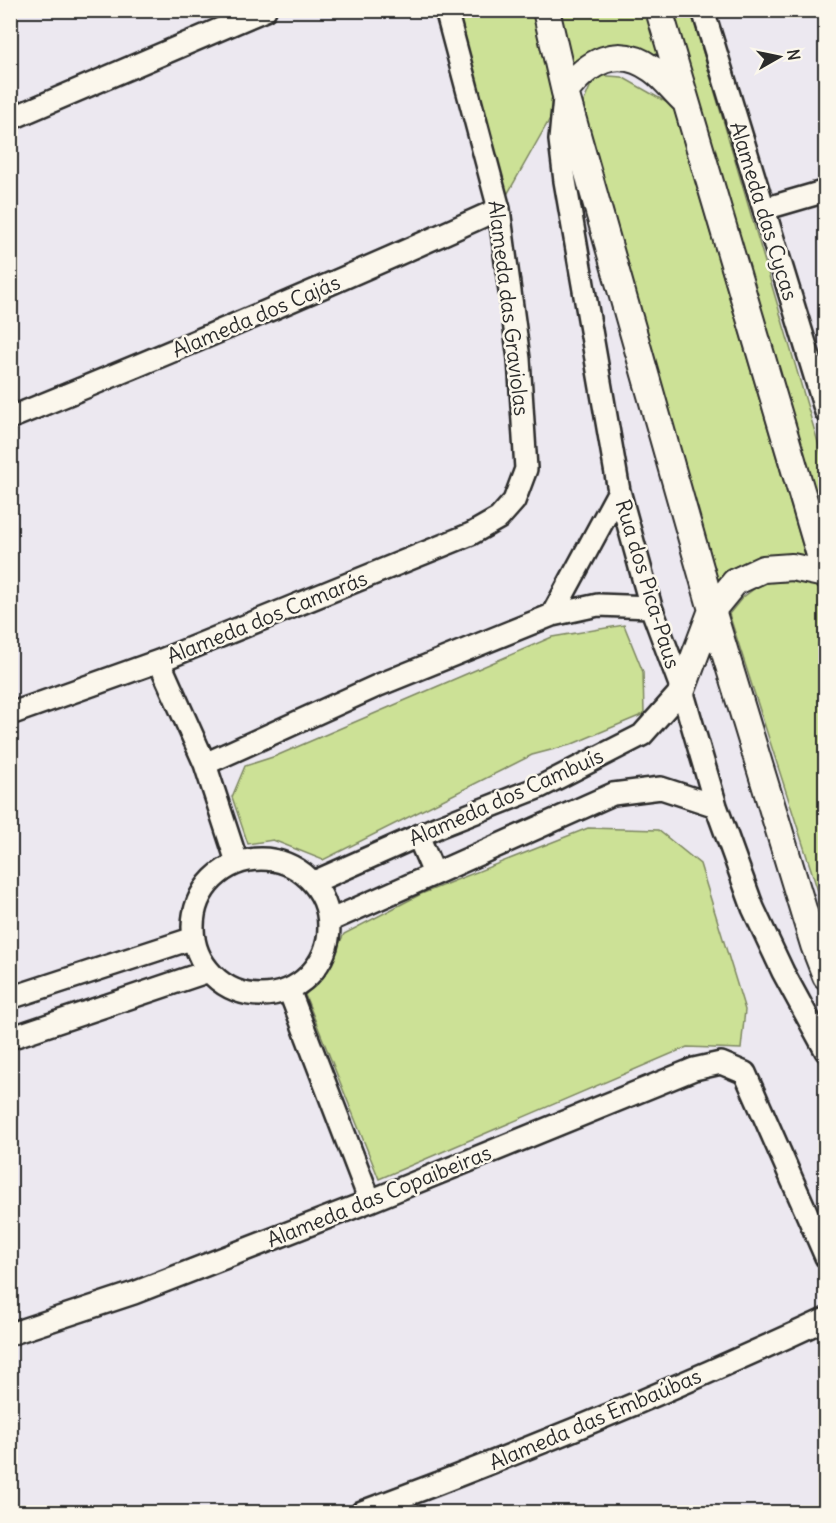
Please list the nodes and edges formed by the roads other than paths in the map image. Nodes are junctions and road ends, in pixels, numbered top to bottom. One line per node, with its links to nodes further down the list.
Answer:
1 (265, 10): 8 (street)
2 (446, 10): 10 (street, Alameda das Graviolas)
3 (546, 10): 6 (street, Rua dos Pica-Paus)
4 (659, 10): 7 (street)
5 (703, 10): 11 (street, Alameda das Cycas)
6 (565, 92): 7 (street); 14 (street, Rua dos Pica-Paus); 18 (street, Rua dos Pica-Paus)
7 (687, 104): 16 (street)
8 (10, 119)
9 (825, 190): 11 (street)
10 (500, 209): 13 (street, Alameda dos Cajás); 15 (street, Alameda das Graviolas)
11 (764, 209): 12 (street, Alameda das Cycas)
12 (825, 412)
13 (10, 418)
14 (619, 491): 17 (street, Rua dos Pica-Paus); 19 (street)
15 (514, 501): 20 (street, Alameda dos Camarás)
16 (825, 574): 18 (street)
17 (651, 608): 19 (street); 21 (street, Rua dos Pica-Paus)
18 (712, 610): 21 (street); 34 (street, Rua dos Pica-Paus)
19 (552, 615): 23 (street)
20 (159, 661): 22 (street, Alameda dos Camarás); 23 (street)
21 (682, 690): 24 (street, Alameda dos Cambuís); 25 (street, Rua dos Pica-Paus)
22 (10, 714)
23 (205, 764): 28 (street)
24 (540, 787): 26 (street); 27 (street, Alameda dos Cambuís)
25 (716, 806): 26 (street, Alameda dos Cambuís); 38 (street, Rua dos Pica-Paus)
26 (553, 820): 29 (street, Alameda dos Cambuís)
27 (418, 836): 29 (street); 30 (street, Alameda dos Cambuís)
28 (237, 862): 30 (street); 32 (street)
29 (435, 873): 31 (street, Alameda dos Cambuís)
30 (314, 882): 31 (street)
31 (329, 921): 35 (street)
32 (194, 938): 33 (street); 36 (street)
33 (209, 971): 35 (street); 37 (street)
34 (825, 976)
35 (289, 990): 39 (street)
36 (10, 998)
37 (10, 1038)
38 (825, 1051)
39 (370, 1202): 40 (street, Alameda das Copaibeiras); 42 (street, Alameda das Copaibeiras)
40 (825, 1257)
41 (825, 1319): 43 (street, Alameda das Embaúbas)
42 (10, 1334)
43 (362, 1512)

